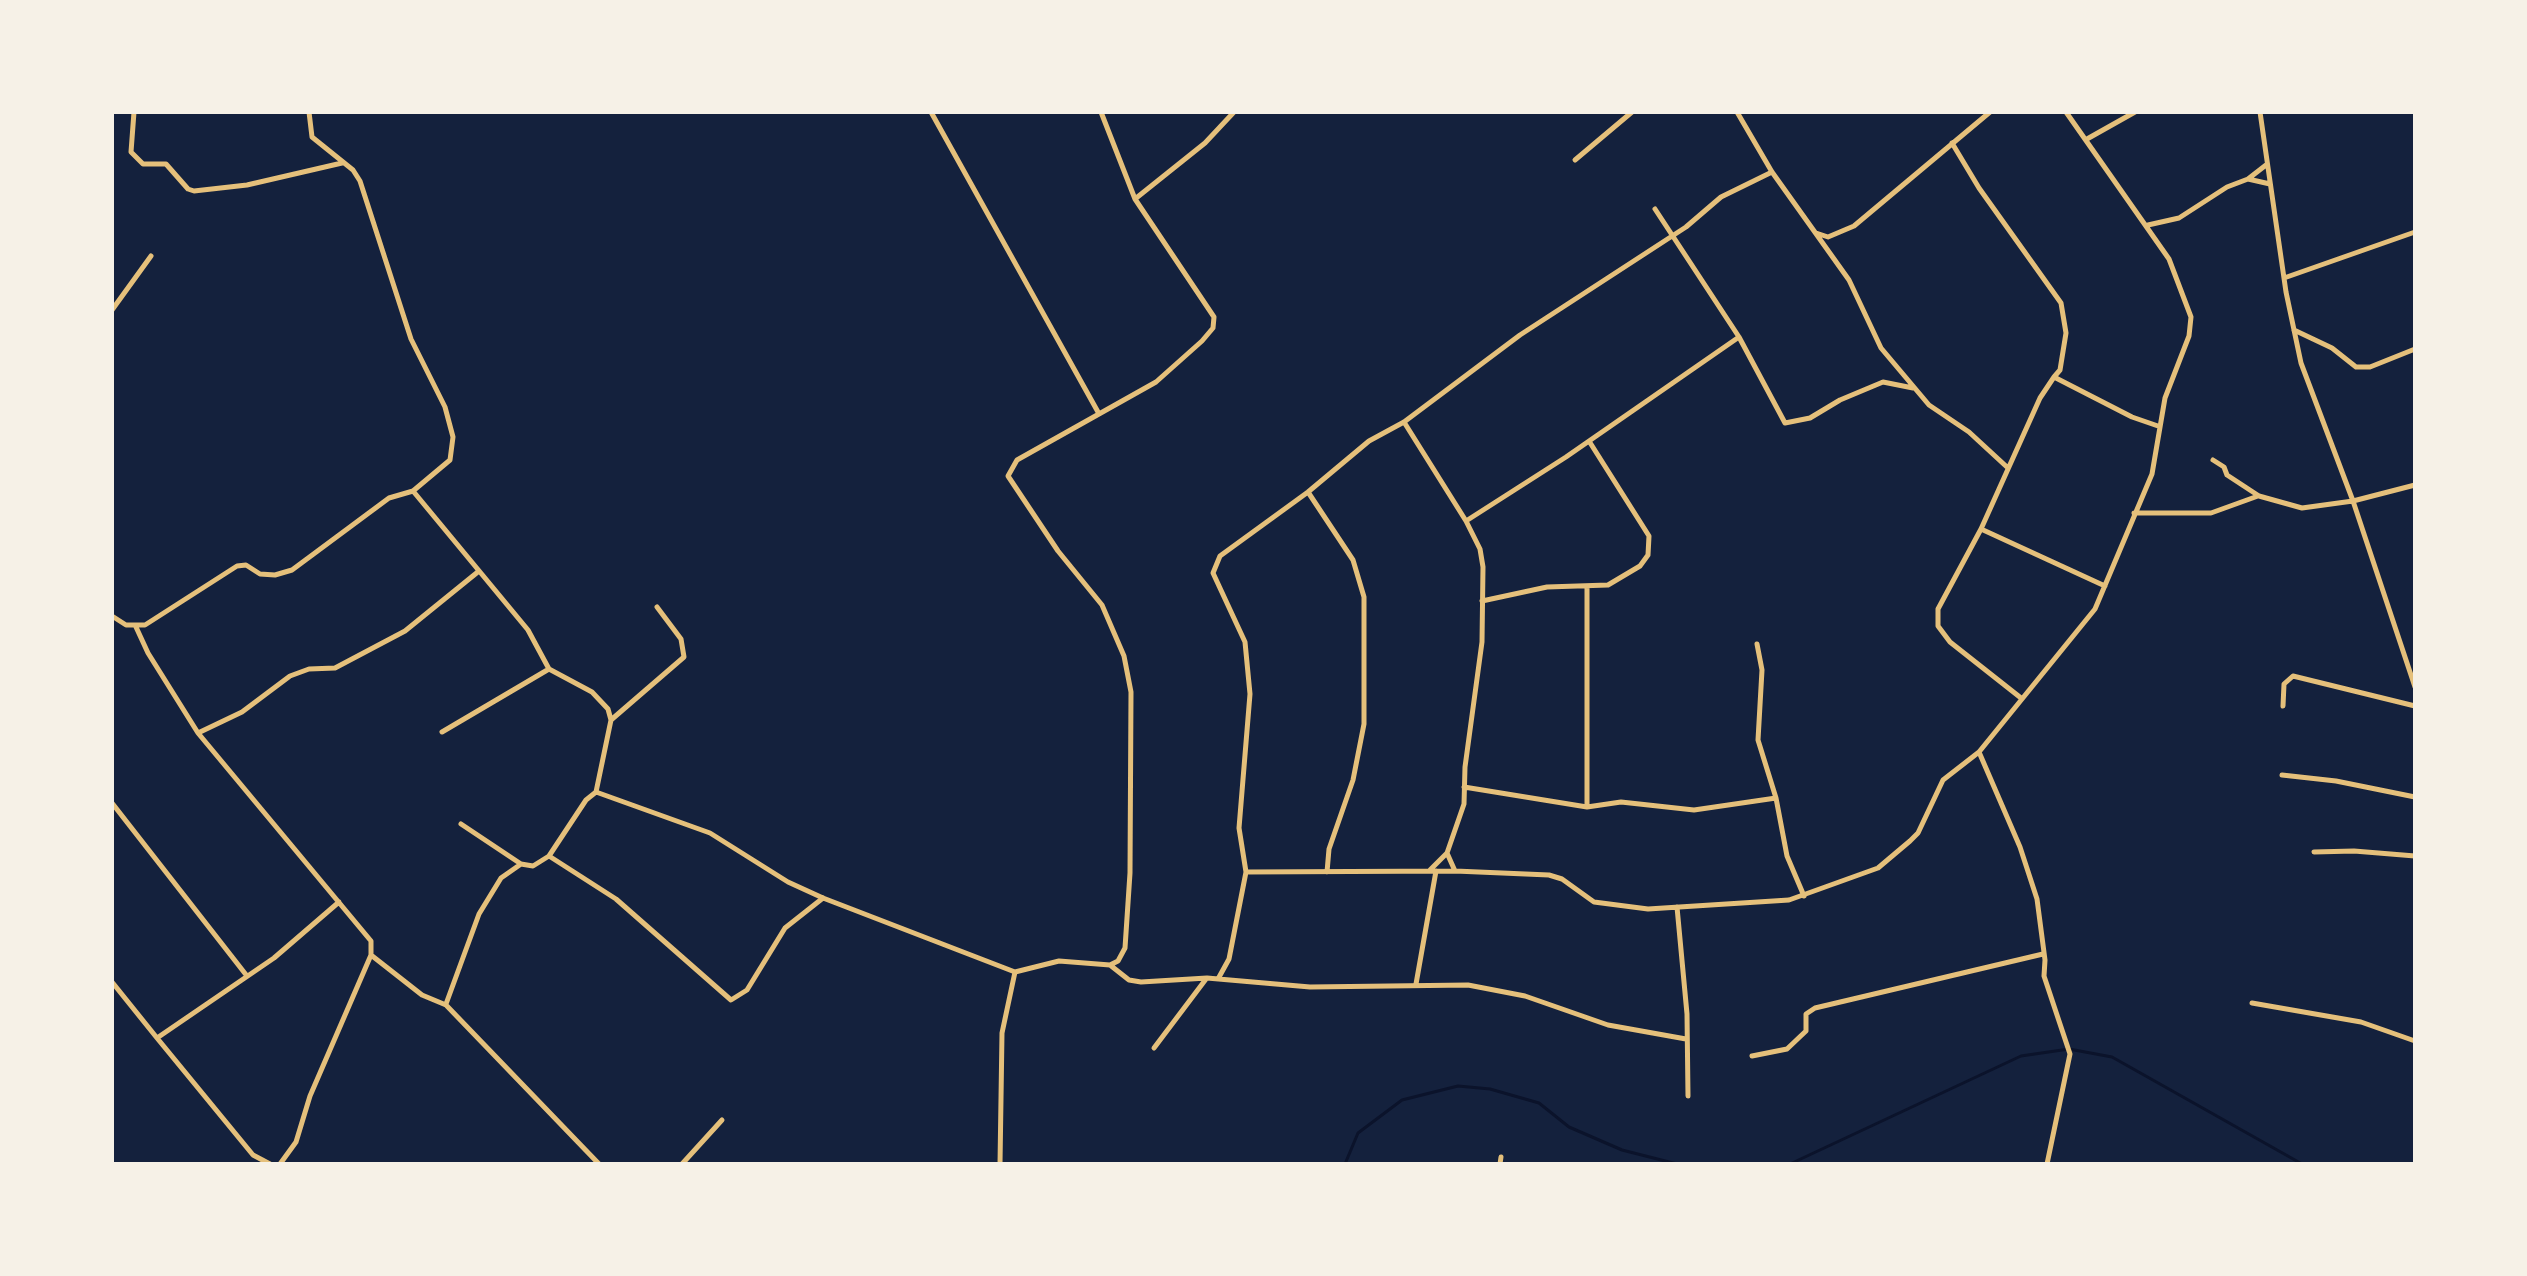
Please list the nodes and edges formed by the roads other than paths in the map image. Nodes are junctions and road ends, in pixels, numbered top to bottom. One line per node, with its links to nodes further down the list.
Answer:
1 (134, 112): 15 (street)
2 (309, 112): 15 (street)
3 (931, 112): 38 (street)
4 (1101, 112): 20 (street)
5 (1234, 112): 20 (street)
6 (1632, 112): 14 (street)
7 (1737, 112): 17 (street)
8 (1990, 112): 13 (street)
9 (2066, 112): 12 (street)
10 (2135, 112): 12 (street)
11 (2260, 112): 16 (street)
12 (2087, 139): 23 (street)
13 (1952, 143): 28 (street); 36 (street)
14 (1575, 160)
15 (343, 162): 45 (street)
16 (2266, 165): 18 (street); 19 (street)
17 (1772, 172): 25 (street); 26 (street)
18 (2248, 179): 19 (street); 22 (street)
19 (2270, 184): 31 (street)
20 (1135, 199): 38 (street)
21 (1655, 209): 26 (street)
22 (2167, 222): 23 (street); 27 (street)
23 (2148, 225): 27 (street)
24 (2415, 232): 31 (street)
25 (1816, 233): 28 (street); 29 (street)
26 (1669, 235): 34 (street); 39 (street)
27 (2154, 236): 40 (street)
28 (1828, 237): 29 (street)
29 (1831, 254): 37 (street)
30 (151, 256): 32 (street)
31 (2284, 278): 33 (street)
32 (112, 310)
33 (2294, 330): 35 (street); 48 (street)
34 (1739, 337): 37 (street); 41 (street)
35 (2415, 349)
36 (2054, 377): 40 (street); 43 (street)
37 (1915, 388): 43 (street)
38 (1098, 412): 92 (street)
39 (1404, 422): 46 (street); 50 (street)
40 (2158, 426): 49 (street)
41 (1589, 441): 50 (street); 54 (street)
42 (2213, 460): 47 (street)
43 (2008, 468): 51 (street)
44 (2415, 485): 48 (street)
45 (413, 491): 52 (street); 58 (street)
46 (1308, 492): 84 (street); 85 (street)
47 (2259, 496): 48 (street); 49 (street)
48 (2353, 501): 61 (street)
49 (2134, 513): 53 (street)
50 (1466, 521): 55 (street)
51 (1981, 529): 53 (street); 62 (street)
52 (479, 571): 60 (street); 67 (street)
53 (2105, 586): 62 (street)
54 (1587, 587): 55 (street); 75 (street)
55 (1482, 601): 70 (street)
56 (657, 607): 65 (street)
57 (112, 616): 58 (street)
58 (136, 627): 67 (street)
59 (1757, 644): 73 (street)
60 (549, 669): 65 (street); 66 (street)
61 (2415, 687)
62 (2021, 698): 68 (street)
63 (2283, 706): 64 (street)
64 (2415, 706)
65 (611, 720): 71 (street)
66 (442, 732)
67 (198, 733): 88 (street)
68 (1979, 752): 86 (street); 90 (street)
69 (2282, 775): 72 (street)
70 (1464, 787): 75 (street); 78 (street)
71 (596, 792): 79 (street); 87 (street)
72 (2415, 797)
73 (1776, 798): 75 (street); 86 (street)
74 (112, 803): 94 (street)
75 (1587, 807)
76 (461, 824): 81 (street)
77 (2314, 852): 80 (street)
78 (1447, 853): 82 (street); 83 (street)
79 (549, 856): 81 (street); 87 (street)
80 (2415, 856)
81 (521, 864): 100 (street)
82 (1432, 871): 83 (street); 85 (street); 98 (street)
83 (1455, 871): 89 (street)
84 (1246, 872): 85 (street); 96 (street)
85 (1327, 872)
86 (1804, 896): 89 (street)
87 (823, 898): 93 (street)
88 (339, 902): 91 (street); 94 (street)
89 (1677, 907): 102 (street)
90 (2043, 954): 105 (street); 113 (street)
91 (371, 955): 100 (street); 109 (street)
92 (1110, 965): 93 (street); 95 (street)
93 (1015, 972): 112 (street)
94 (247, 976): 101 (street)
95 (1207, 978): 96 (street); 104 (street)
96 (1218, 979): 98 (street)
97 (112, 982): 101 (street)
98 (1416, 984): 102 (street)
99 (2252, 1003): 103 (street)
100 (446, 1005): 110 (street)
101 (157, 1038): 108 (street)
102 (1686, 1039): 106 (street)
103 (2415, 1041)
104 (1154, 1048)
105 (1752, 1056)
106 (1688, 1096)
107 (722, 1120): 111 (street)
108 (270, 1164)
109 (280, 1164)
110 (599, 1164)
111 (682, 1164)
112 (1000, 1164)
113 (2047, 1164)

